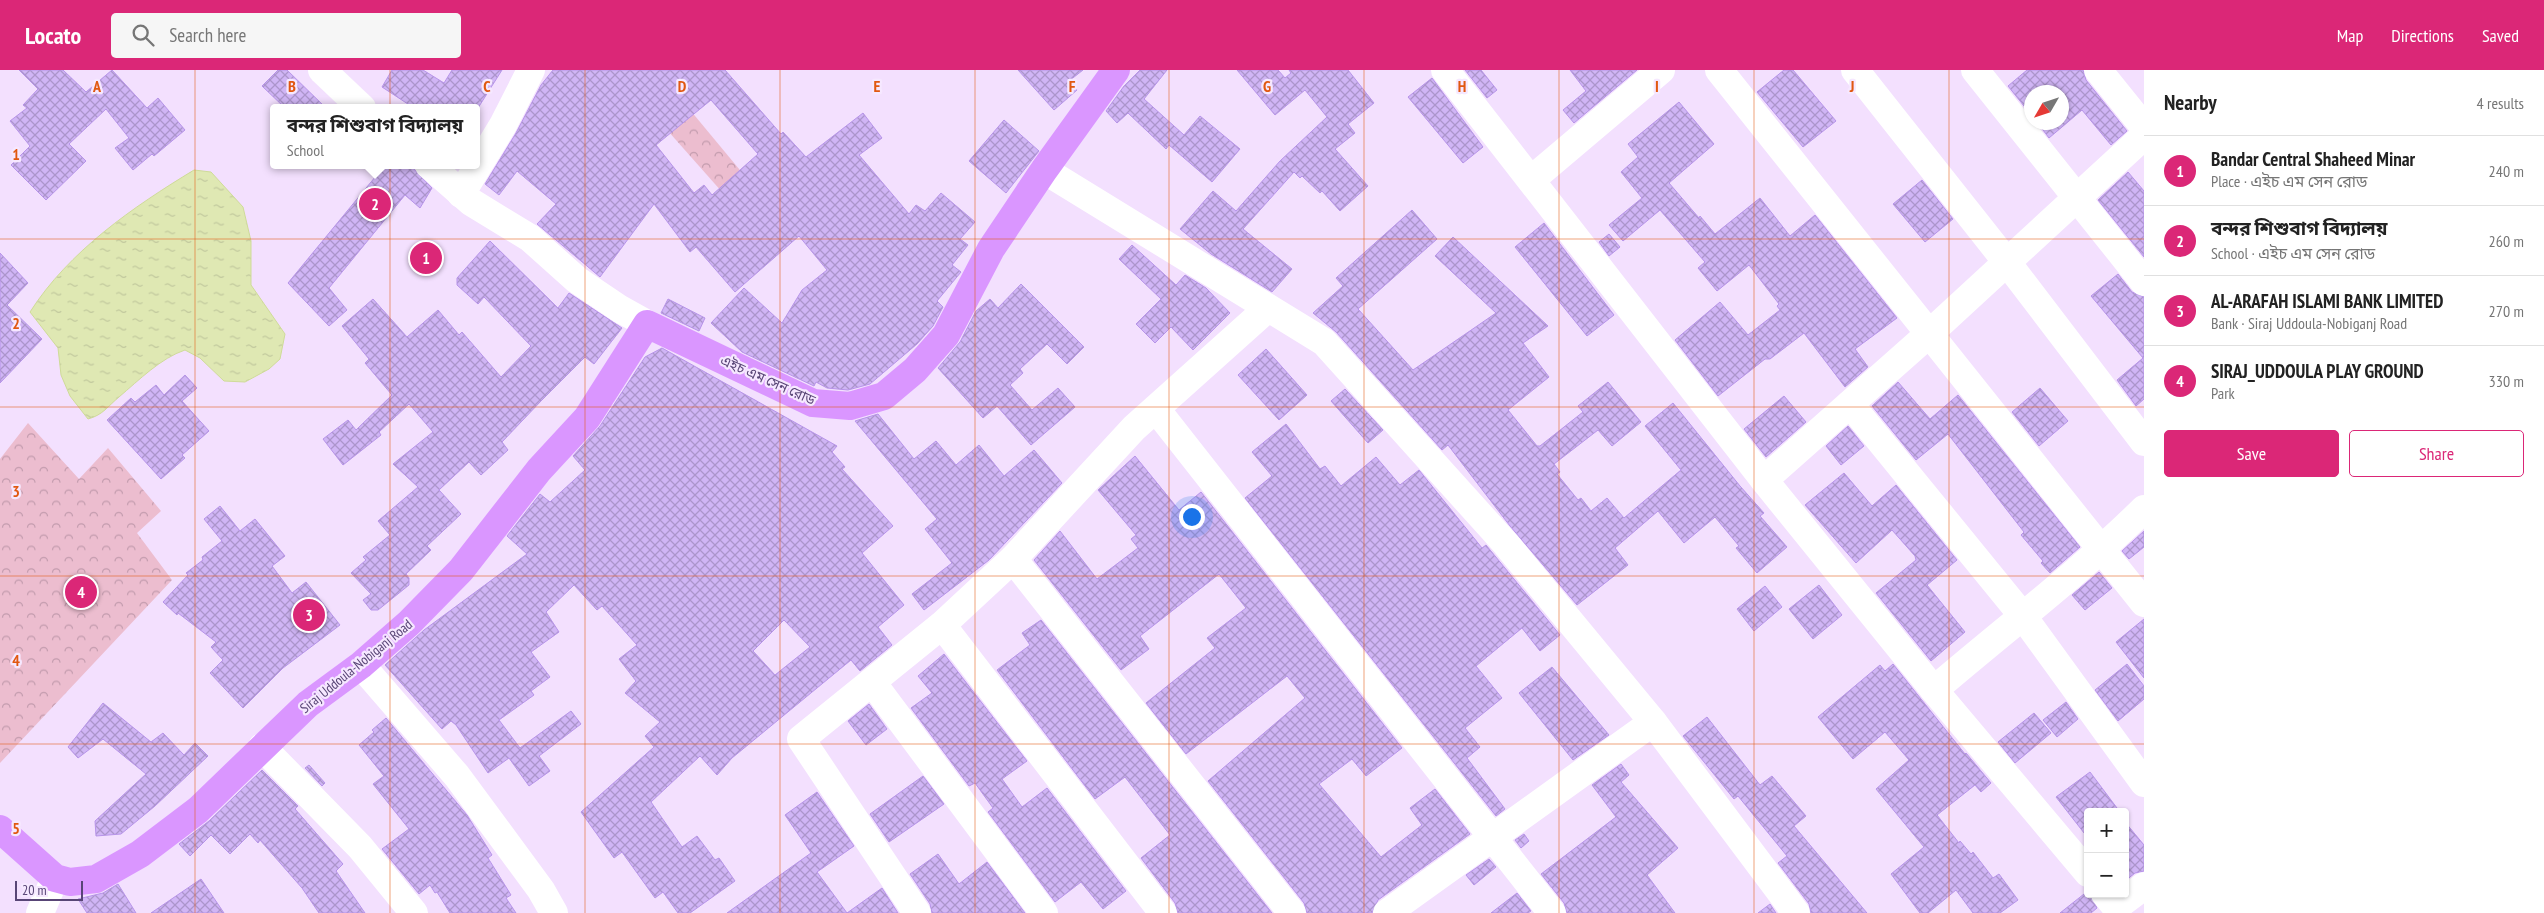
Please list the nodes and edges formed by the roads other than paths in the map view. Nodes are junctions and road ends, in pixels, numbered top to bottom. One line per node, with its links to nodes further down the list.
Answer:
1 (322, 70): 10 (street)
2 (531, 70): 13 (street)
3 (1116, 70): 16 (main road, এইচ এম সেন রোড)
4 (1445, 70): 17 (street)
5 (1661, 70): 17 (street)
6 (1719, 70): 24 (street)
7 (1855, 70): 20 (street)
8 (1975, 70): 19 (street)
9 (2098, 70): 11 (street)
10 (358, 104)
11 (2144, 127)
12 (2144, 136): 19 (street)
13 (480, 163)
14 (433, 169): 18 (street, এইচ এম সেন রোড)
15 (476, 169): 18 (street)
16 (1044, 170): 22 (street); 23 (main road, এইচ এম সেন রোড)
17 (1531, 180): 28 (street)
18 (461, 194): 23 (street, এইচ এম সেন রোড)
19 (2077, 196): 20 (street); 21 (street)
20 (2006, 261): 24 (street); 27 (street)
21 (2144, 282)
22 (1268, 308): 26 (street); 38 (street)
23 (648, 324): 35 (main road, Siraj Uddoula-Nobiganj Road)
24 (1930, 333): 25 (street); 30 (street)
25 (1850, 404): 28 (street); 33 (street)
26 (1156, 409): 31 (street); 42 (street)
27 (2144, 442)
28 (1764, 480): 37 (street)
29 (2144, 509): 30 (street)
30 (2101, 550): 32 (street); 33 (street)
31 (1013, 559): 34 (street); 53 (street)
32 (2144, 603)
33 (2022, 615): 37 (street); 40 (street)
34 (942, 625): 36 (street); 52 (street)
35 (361, 665): 39 (main road, Siraj Uddoula-Nobiganj Road); 49 (street)
36 (872, 682): 50 (street); 51 (street)
37 (1934, 690): 43 (street)
38 (1653, 722): 42 (street); 56 (street)
39 (262, 747): 44 (main road, Siraj Uddoula-Nobiganj Road); 48 (street)
40 (2144, 783)
41 (0, 829): 44 (main road)
42 (1493, 837): 54 (street); 55 (street)
43 (2084, 868)
44 (55, 878): 47 (street)
45 (2144, 886): 46 (street)
46 (2109, 905)
47 (40, 913)
48 (414, 913)
49 (554, 913)
50 (917, 913)
51 (1044, 913)
52 (1163, 913)
53 (1292, 913)
54 (1387, 913)
55 (1552, 913)
56 (1796, 913)

